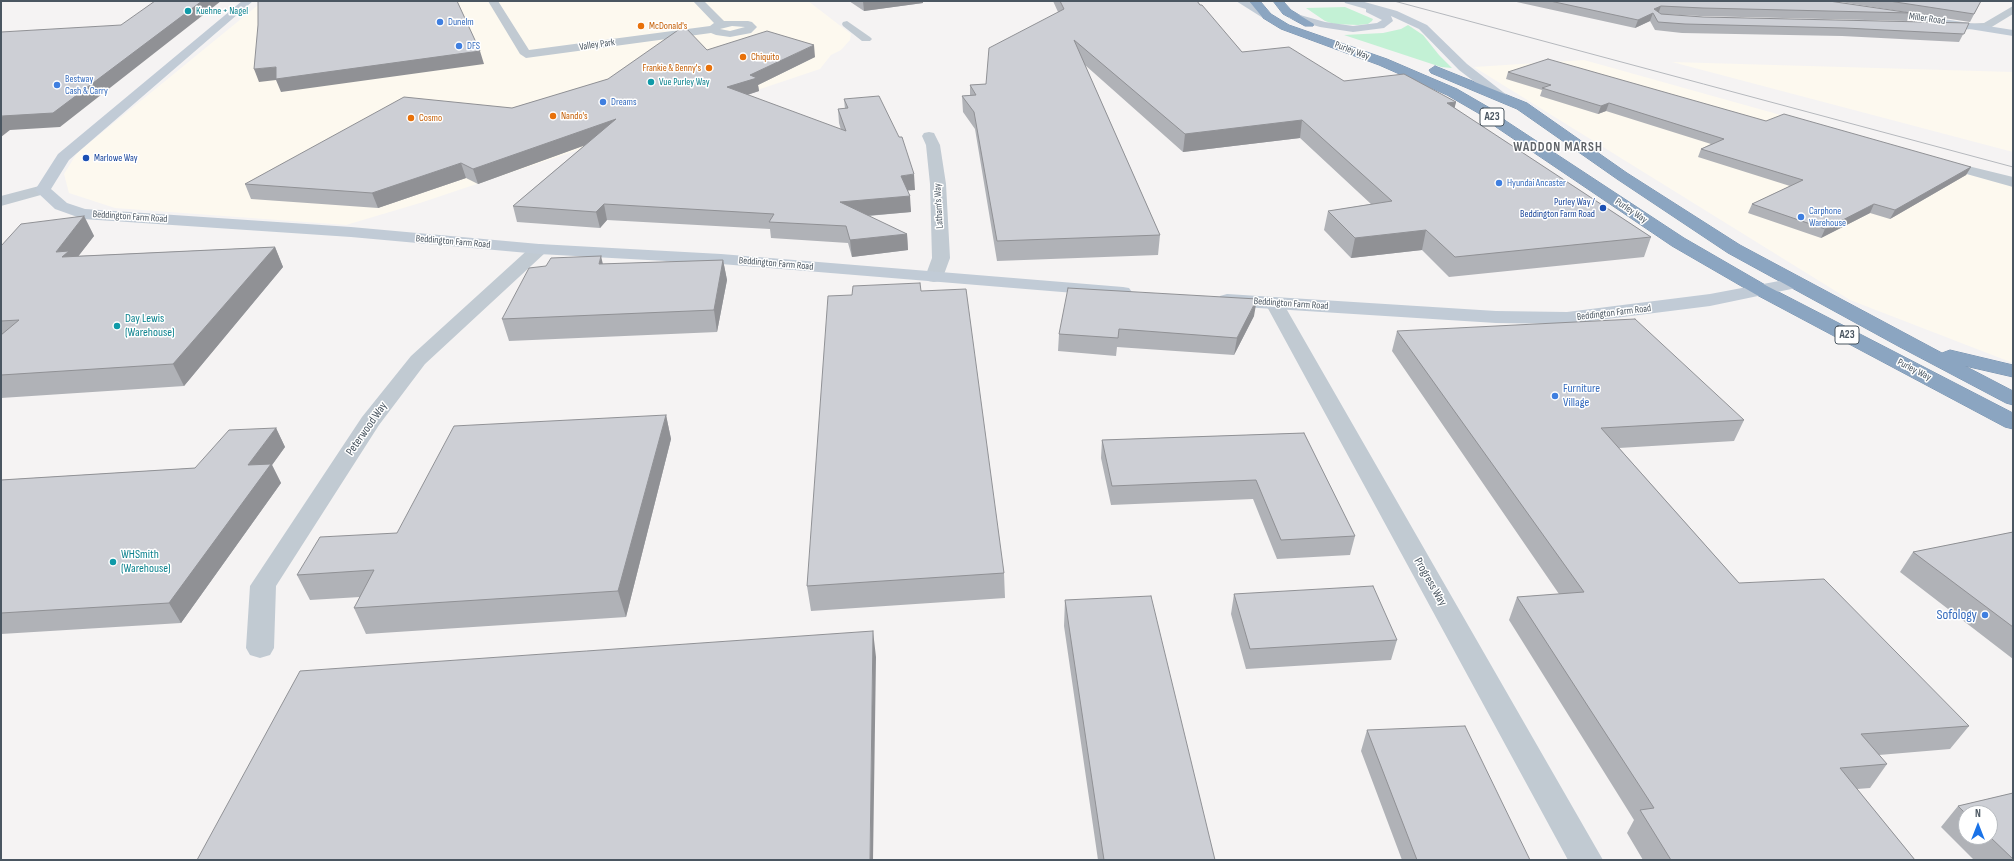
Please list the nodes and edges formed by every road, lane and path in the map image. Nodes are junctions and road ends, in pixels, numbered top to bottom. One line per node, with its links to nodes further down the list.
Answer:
1 (248, 1): 23 (street)
2 (493, 1): 3 (street, Valley Park)
3 (698, 1)
4 (1241, 1): 10 (street)
5 (1254, 1): 10 (highway, Purley Way / A23)
6 (1278, 1): 11 (highway, Purley Way)
7 (1350, 1): 11 (street); 19 (street)
8 (2013, 9): 14 (street)
9 (1872, 11): 14 (street, Miller Road)
10 (1267, 16): 28 (highway, Purley Way / A23)
11 (1293, 16): 17 (highway, Purley Way)
12 (847, 24): 16 (street)
13 (1898, 26): 14 (street)
14 (1980, 27): 15 (street, Miller Road)
15 (2013, 33)
16 (866, 39)
17 (1410, 61)
18 (1424, 66): 19 (highway, Purley Way / A23)
19 (1506, 98): 27 (highway, Purley Way / A23)
20 (929, 136): 26 (street, Latham's Way)
21 (1968, 170): 22 (street)
22 (2013, 182)
23 (44, 190): 24 (street); 25 (street, Beddington Farm Road)
24 (1, 201)
25 (540, 249): 26 (street, Beddington Farm Road); 35 (street, Peterwood Way)
26 (934, 277): 29 (street, Beddington Farm Road)
27 (1795, 283): 28 (street, Beddington Farm Road); 32 (highway, Purley Way / A23)
28 (1761, 290): 31 (street, Beddington Farm Road); 34 (highway, Purley Way / A23)
29 (1140, 293)
30 (1211, 299): 31 (street, Beddington Farm Road)
31 (1274, 303): 36 (street, Progress Way)
32 (1905, 342): 33 (highway); 34 (highway, Purley Way / A23)
33 (2013, 371)
34 (2012, 414)
35 (260, 648)
36 (1586, 860)

